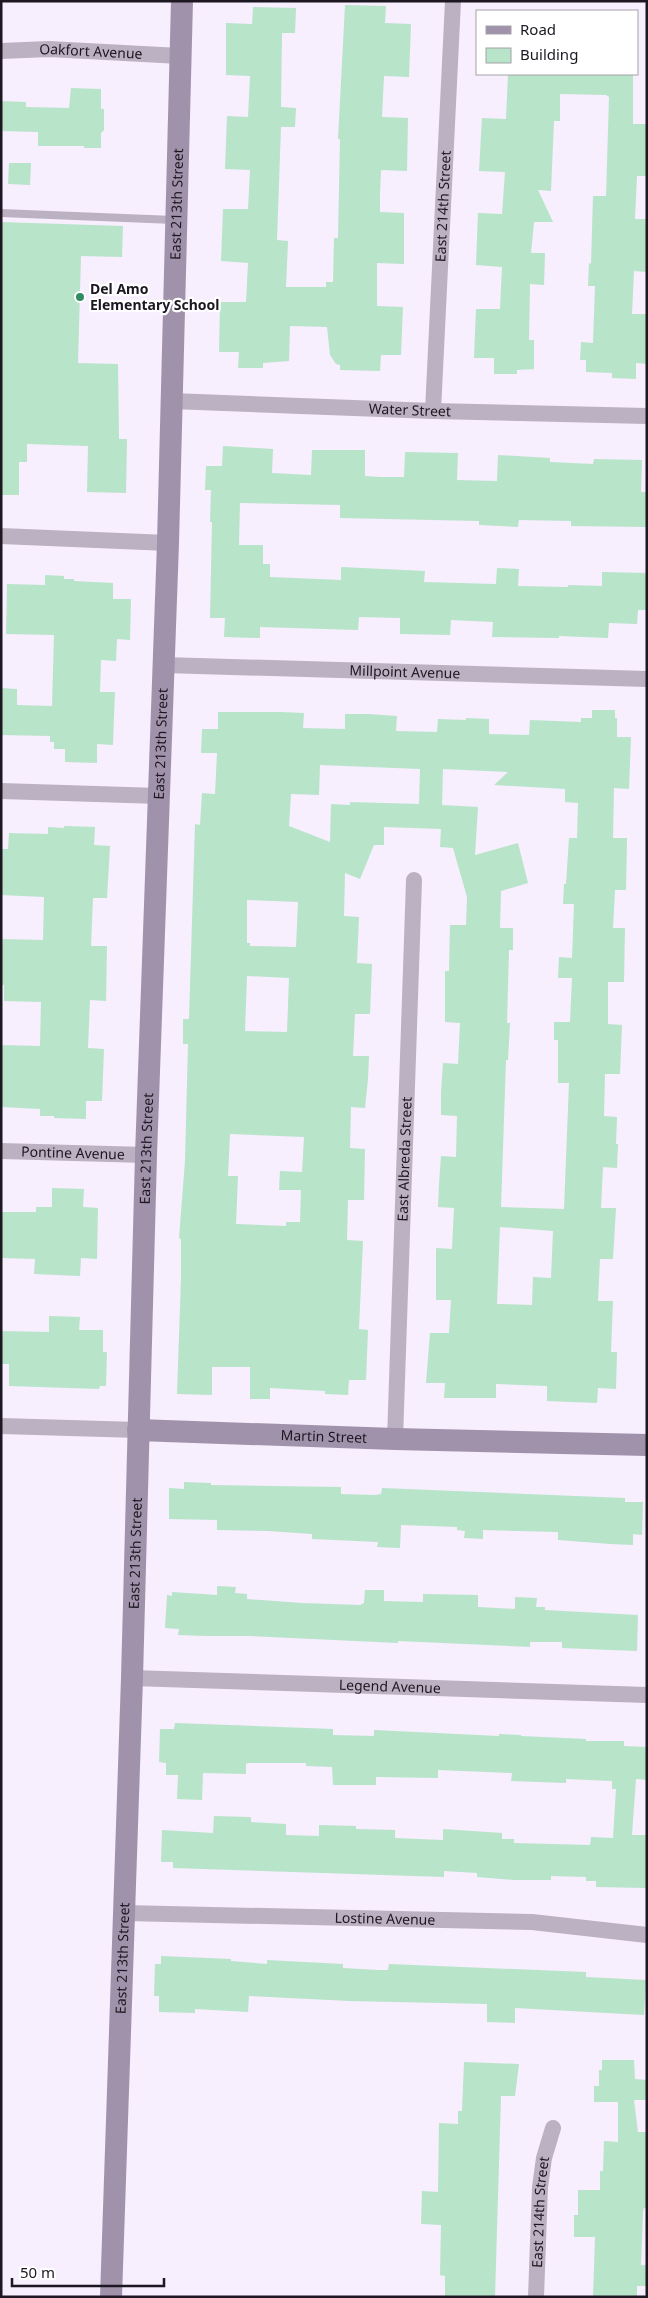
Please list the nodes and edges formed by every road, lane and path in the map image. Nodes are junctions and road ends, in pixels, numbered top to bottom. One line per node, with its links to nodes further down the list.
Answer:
1 (182, 1): 4 (street, East 213th Street)
2 (453, 1): 8 (street, East 214th Street)
3 (1, 51): 4 (street, Oakfort Avenue)
4 (180, 56): 6 (street, East 213th Street)
5 (1, 213): 6 (lane)
6 (178, 220): 7 (street, East 213th Street)
7 (172, 401): 8 (street, Water Street); 11 (street, East 213th Street)
8 (433, 412): 9 (street, Water Street)
9 (647, 416)
10 (1, 536): 11 (street)
11 (168, 543): 12 (street, East 213th Street)
12 (164, 665): 13 (street, Millpoint Avenue); 15 (street, East 213th Street)
13 (647, 679)
14 (1, 791): 15 (street)
15 (159, 796): 18 (street, East 213th Street)
16 (414, 880): 21 (street, East Albreda Street)
17 (1, 1151): 18 (street, Pontine Avenue)
18 (146, 1155): 20 (street, East 213th Street)
19 (1, 1426): 20 (street, Martin Street)
20 (138, 1430): 21 (street, Martin Street); 23 (street, East 213th Street)
21 (395, 1439): 22 (street, Martin Street)
22 (647, 1445)
23 (132, 1678): 24 (street, Legend Avenue); 25 (street, East 213th Street)
24 (647, 1696)
25 (124, 1913): 26 (street, Lostine Avenue); 28 (street, East 213th Street)
26 (647, 1935)
27 (553, 2128): 29 (street, East 214th Street)
28 (111, 2297)
29 (536, 2297)

